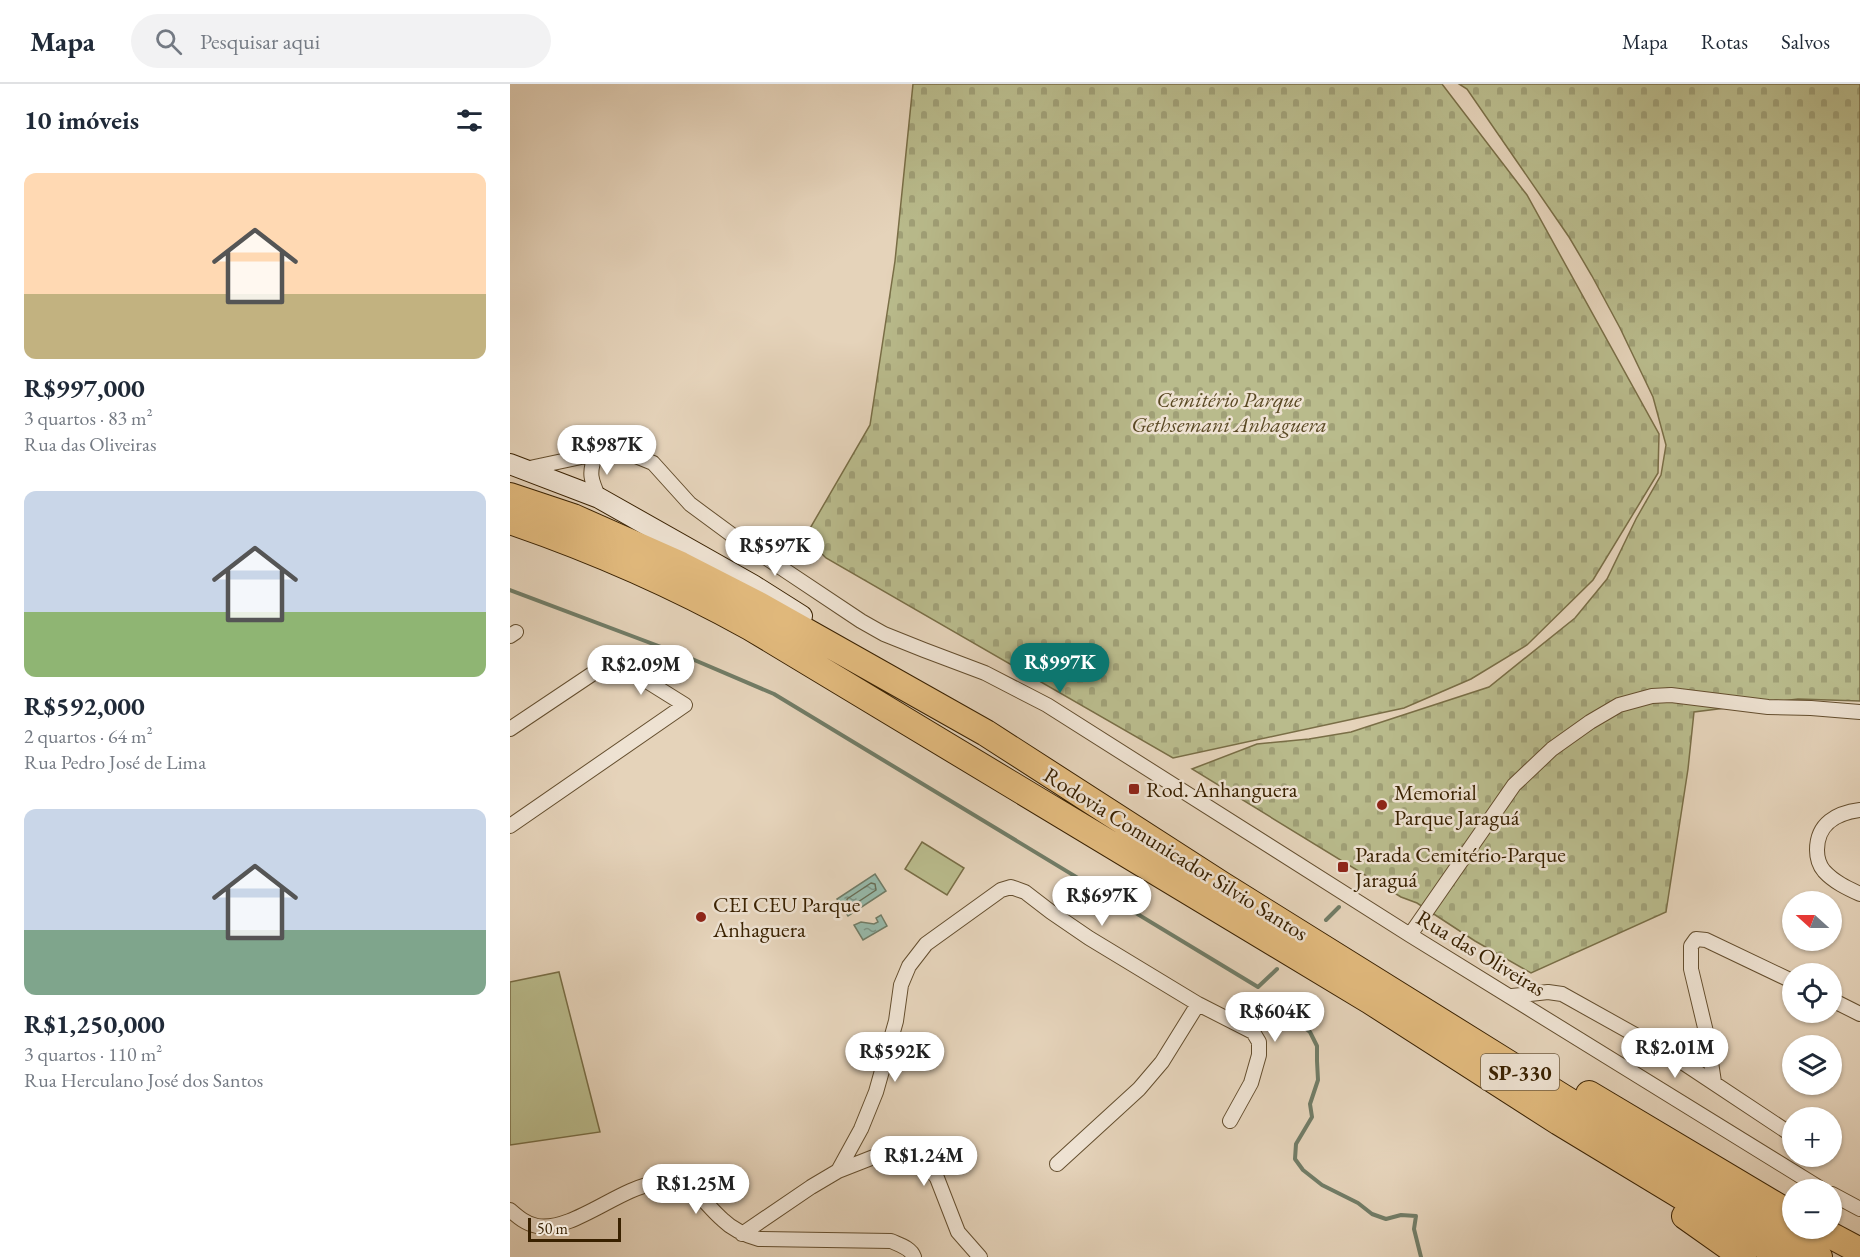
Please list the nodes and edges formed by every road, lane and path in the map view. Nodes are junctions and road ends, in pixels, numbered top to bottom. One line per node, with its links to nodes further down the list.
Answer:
1 (596, 454): 2 (street, Rua das Oliveiras); 4 (street); 12 (street, Rua das Oliveiras)
2 (518, 466): 4 (main road)
3 (510, 496): 6 (highway, Rodovia Comunicador Silvio Santos / SP-330)
4 (599, 498): 6 (main road)
5 (510, 521): 21 (highway, Rodovia Comunicador Silvio Santos / SP-330)
6 (924, 697): 18 (highway, Rodovia Comunicador Silvio Santos / SP-330)
7 (1860, 712): 12 (street)
8 (510, 729): 10 (street)
9 (1860, 810): 11 (street)
10 (510, 826)
11 (1860, 894)
12 (1410, 934): 14 (street, Rua das Oliveiras)
13 (1782, 976): 19 (street)
14 (1512, 996): 19 (street); 25 (street, Rua das Oliveiras)
15 (1198, 1004): 20 (street); 23 (street); 24 (street)
16 (1842, 1005): 17 (street)
17 (1860, 1014)
18 (1503, 1060): 27 (highway); 37 (highway, Rodovia Comunicador Silvio Santos / SP-330)
19 (1714, 1082): 22 (street)
20 (1230, 1121)
21 (1559, 1122): 35 (highway); 36 (highway, Rodovia Comunicador Silvio Santos / SP-330)
22 (1782, 1128)
23 (1057, 1164)
24 (838, 1171): 30 (street); 34 (street)
25 (1805, 1179)
26 (1842, 1199): 28 (street)
27 (1782, 1209)
28 (1860, 1209)
29 (510, 1210): 30 (street)
30 (742, 1234): 33 (street)
31 (1838, 1239): 32 (highway)
32 (1860, 1251)
33 (914, 1257)
34 (980, 1257)
35 (1743, 1257)
36 (1782, 1257)
37 (1819, 1257)

